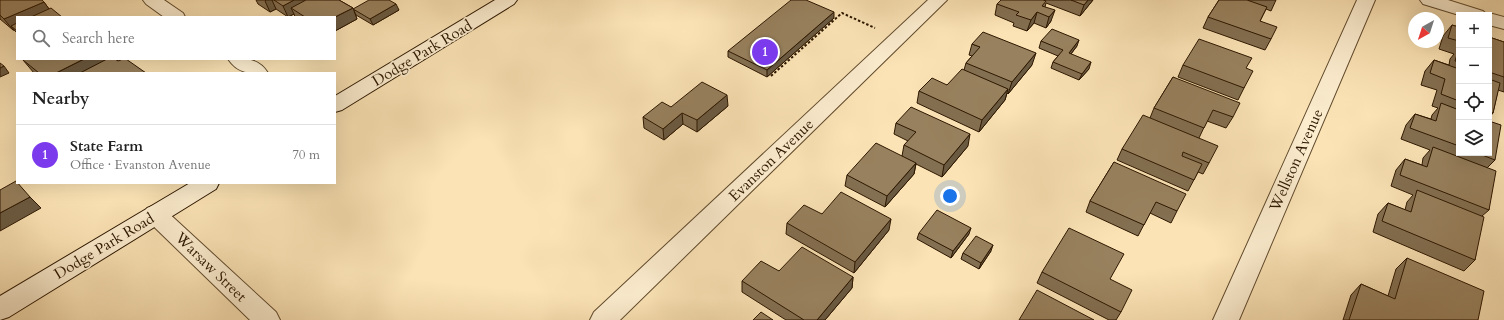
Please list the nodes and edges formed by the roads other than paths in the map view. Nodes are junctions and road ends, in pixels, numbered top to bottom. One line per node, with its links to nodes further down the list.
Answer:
1 (152, 0): 7 (street)
2 (508, 0): 12 (street, Dodge Park Road)
3 (938, 0): 17 (street, Evanston Avenue)
4 (1366, 0): 18 (street, Wellston Avenue)
5 (1429, 0): 6 (street)
6 (1467, 12)
7 (175, 16)
8 (1492, 20): 9 (street)
9 (1504, 24)
10 (239, 60): 11 (street)
11 (257, 72)
12 (336, 105)
13 (206, 184): 14 (street, Dodge Park Road)
14 (155, 214): 15 (street, Dodge Park Road); 16 (street, Warsaw Street)
15 (0, 309)
16 (267, 320)
17 (603, 320)
18 (1226, 320)

